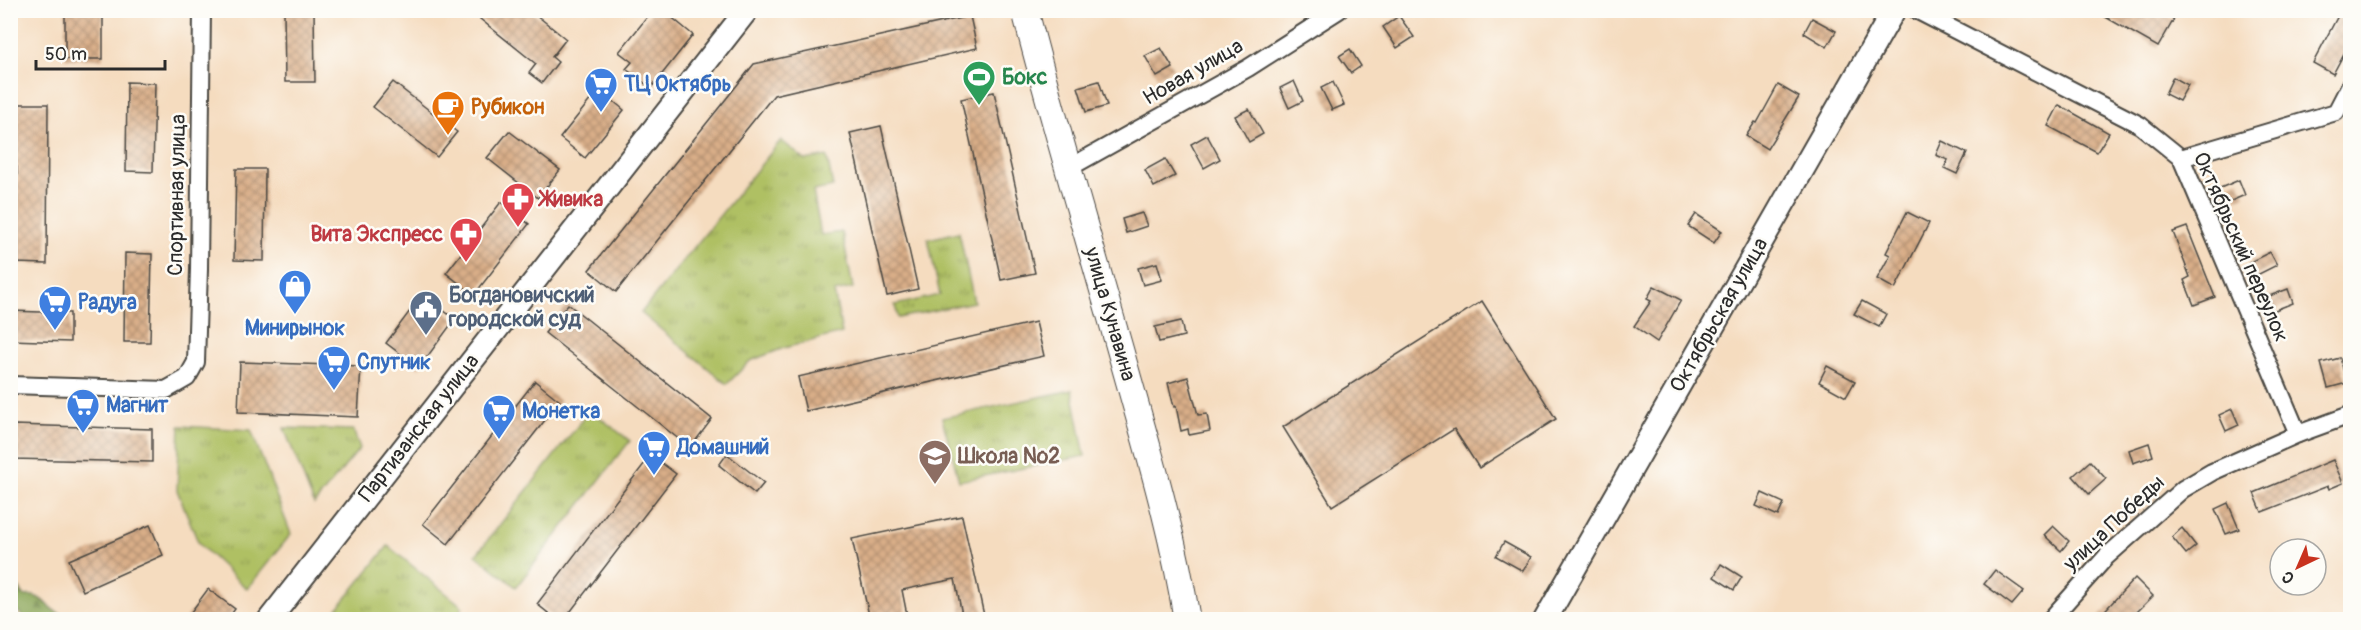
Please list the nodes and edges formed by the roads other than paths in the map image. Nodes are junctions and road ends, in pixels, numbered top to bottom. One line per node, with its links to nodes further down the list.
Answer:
1 (202, 10): 10 (street, Спортивная улица)
2 (747, 10): 13 (street, Партизанская улица)
3 (1025, 10): 9 (main road, улица Кунавина)
4 (1339, 10): 9 (street, Новая улица)
5 (1894, 10): 15 (street, Октябрьская улица)
6 (1916, 10): 8 (street, Октябрьский переулок)
7 (2350, 85): 8 (street)
8 (2181, 158): 12 (street, Октябрьский переулок)
9 (1067, 169): 14 (main road, улица Кунавина)
10 (10, 385)
11 (2350, 415): 12 (street, улица Победы)
12 (2298, 434): 16 (street, улица Победы)
13 (269, 620)
14 (1186, 620)
15 (1545, 620)
16 (2050, 620)

